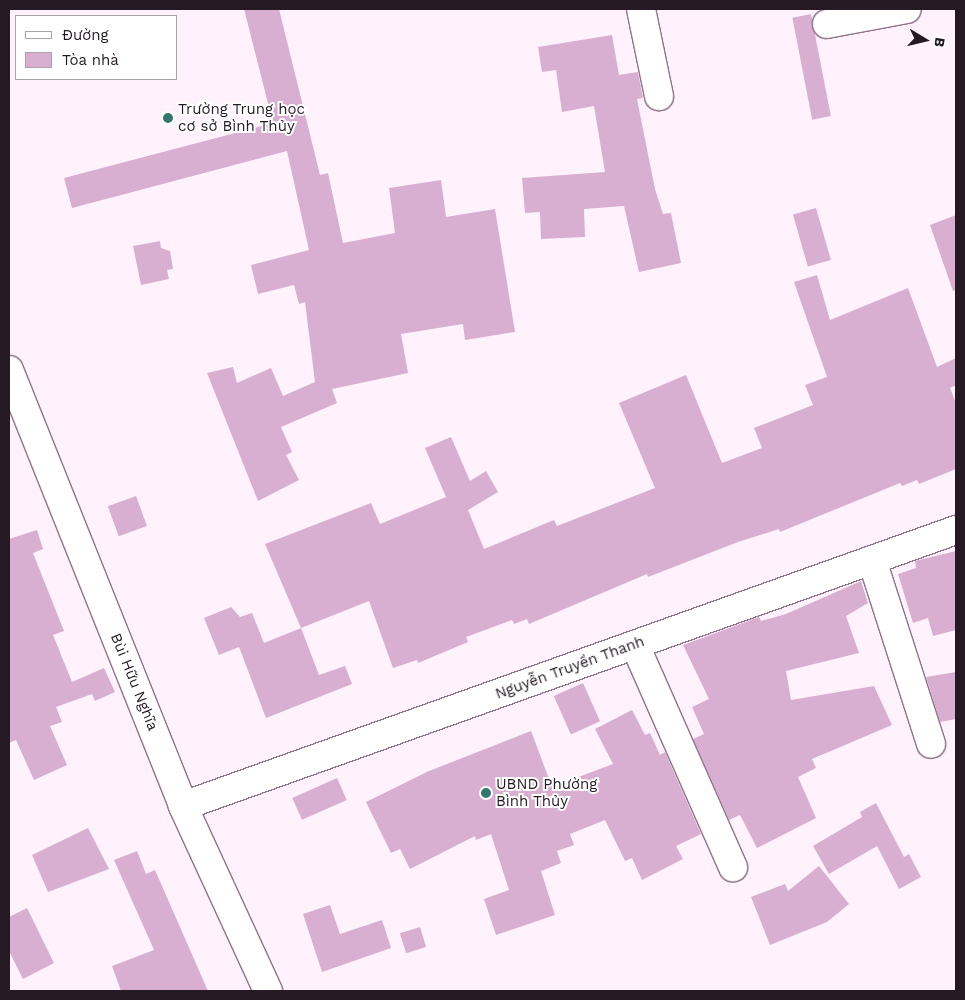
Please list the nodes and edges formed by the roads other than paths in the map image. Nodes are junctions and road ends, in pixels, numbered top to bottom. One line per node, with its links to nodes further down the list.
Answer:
1 (642, 9): 4 (street)
2 (907, 9): 3 (street)
3 (827, 24)
4 (659, 96)
5 (9, 370): 10 (street, Bùi Hữu Nghĩa)
6 (956, 530): 7 (street, Nguyễn Truyền Thanh)
7 (872, 560): 8 (street, Nguyễn Truyền Thanh); 9 (street)
8 (636, 644): 10 (street, Nguyễn Truyền Thanh); 11 (street)
9 (931, 744)
10 (183, 806): 12 (street, Bùi Hữu Nghĩa)
11 (732, 867)
12 (268, 991)

